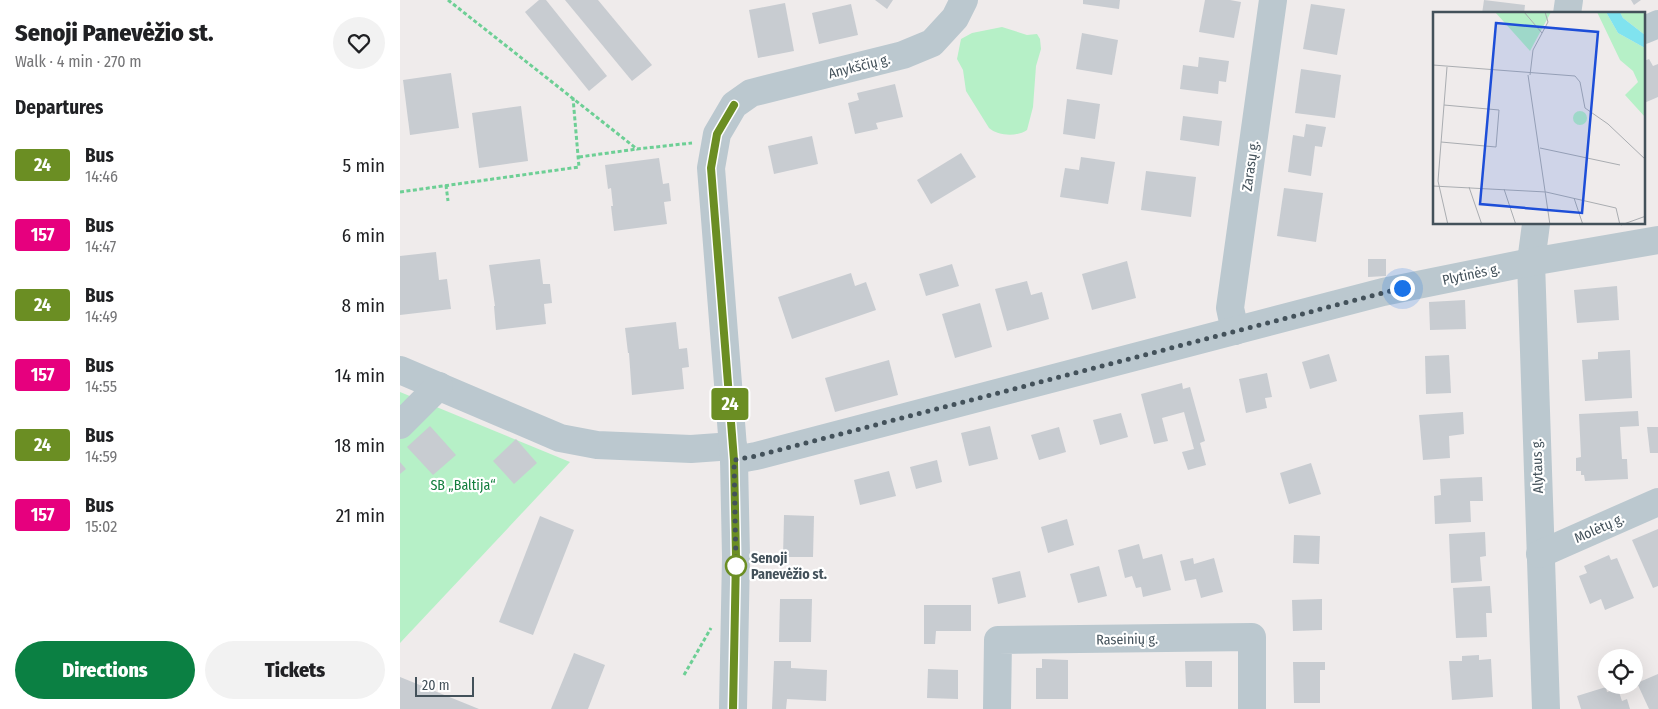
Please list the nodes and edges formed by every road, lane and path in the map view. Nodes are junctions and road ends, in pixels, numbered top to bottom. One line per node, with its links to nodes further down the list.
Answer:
1 (448, 0): 6 (path)
2 (964, 0): 20 (street, Anykščių g.)
3 (1273, 0): 16 (street, Zarasų g.)
4 (1658, 24): 5 (street)
5 (1646, 29)
6 (573, 98): 8 (path); 9 (path)
7 (699, 142): 8 (path)
8 (637, 149): 9 (path)
9 (579, 157): 10 (path)
10 (446, 185): 11 (path); 12 (path)
11 (400, 192)
12 (448, 201)
13 (1536, 225): 15 (street, Alytaus g.)
14 (1658, 240): 15 (street, Plytinės g.)
15 (1531, 262): 16 (street, Plytinės g.); 22 (street, Alytaus g.)
16 (1235, 331): 20 (street, Plytinės g.)
17 (400, 370): 18 (street, Plytinės g.)
18 (439, 386): 19 (street); 20 (street, Plytinės g.)
19 (400, 425)
20 (733, 453): 25 (street)
21 (1658, 502): 22 (street, Molėtų g.)
22 (1540, 554): 28 (street, Alytaus g.)
23 (711, 628): 24 (path)
24 (684, 675)
25 (733, 709)
26 (998, 709): 27 (street, Raseinių g.)
27 (1252, 709)
28 (1546, 709)

